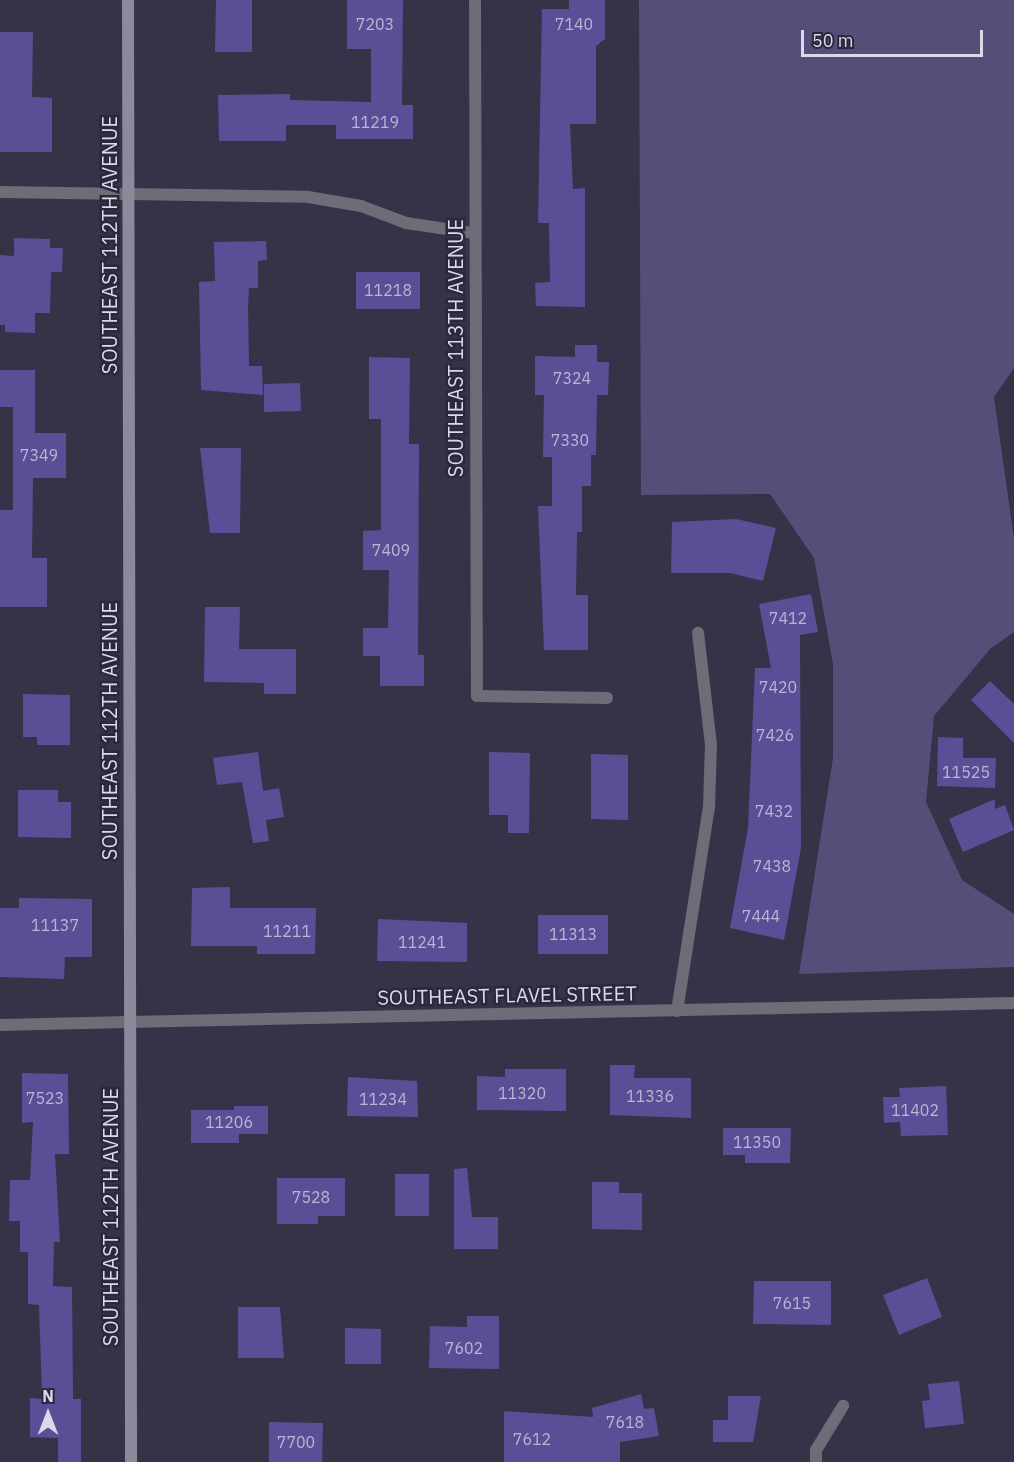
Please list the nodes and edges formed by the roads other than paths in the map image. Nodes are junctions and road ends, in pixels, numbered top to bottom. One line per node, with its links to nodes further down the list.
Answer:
1 (128, 0): 4 (main road, SOUTHEAST 112TH AVENUE)
2 (475, 0): 5 (street, SOUTHEAST 113TH AVENUE)
3 (0, 192): 4 (street)
4 (129, 194): 5 (street); 10 (main road, SOUTHEAST 112TH AVENUE)
5 (474, 233): 7 (street, SOUTHEAST 113TH AVENUE)
6 (698, 633): 9 (street)
7 (607, 698)
8 (1014, 1003): 9 (street, SOUTHEAST FLAVEL STREET)
9 (677, 1011): 10 (street, SOUTHEAST FLAVEL STREET)
10 (129, 1022): 11 (street, SOUTHEAST FLAVEL STREET); 13 (main road, SOUTHEAST 112TH AVENUE)
11 (0, 1025)
12 (843, 1406): 14 (street)
13 (131, 1462)
14 (816, 1462)

